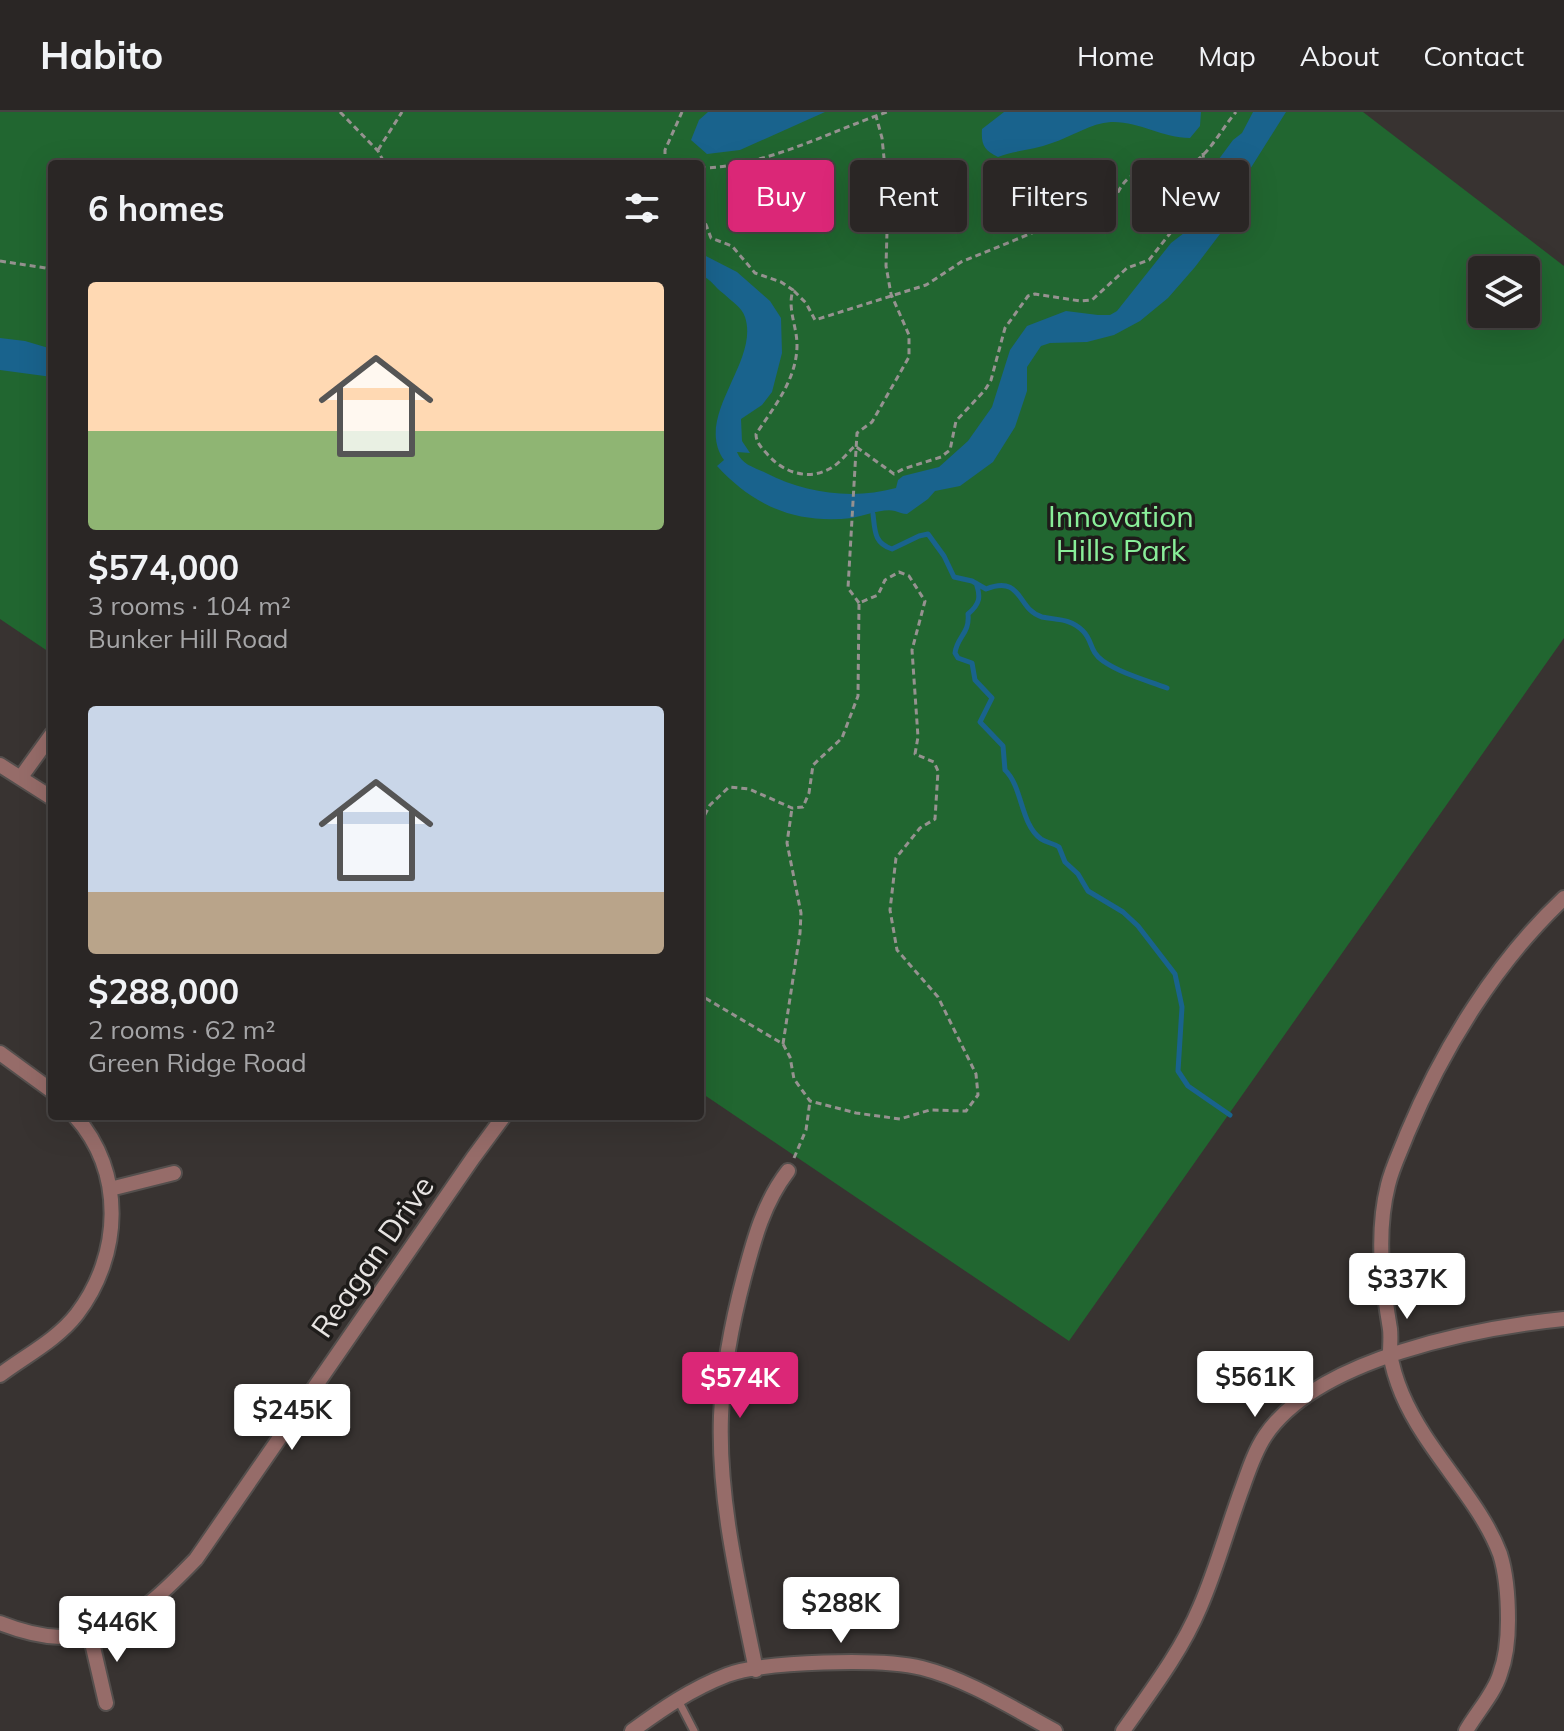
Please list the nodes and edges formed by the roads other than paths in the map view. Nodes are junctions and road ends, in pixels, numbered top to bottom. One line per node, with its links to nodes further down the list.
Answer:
1 (48, 740): 3 (street)
2 (0, 765): 3 (street)
3 (21, 777): 4 (street)
4 (48, 795)
5 (1564, 898): 14 (street)
6 (0, 1053): 7 (street)
7 (48, 1088)
8 (79, 1120): 12 (street)
9 (501, 1120): 17 (street, Reagan Drive)
10 (788, 1171): 18 (street)
11 (174, 1173): 12 (street)
12 (110, 1189): 15 (street)
13 (1564, 1319): 14 (street)
14 (1391, 1355): 24 (street); 25 (street)
15 (2, 1370)
16 (0, 1623): 17 (street, Reagan Drive)
17 (90, 1634): 20 (street)
18 (756, 1670): 19 (street); 23 (street)
19 (678, 1698): 21 (street); 22 (lane)
20 (106, 1703)
21 (632, 1731)
22 (694, 1731)
23 (1055, 1731)
24 (1123, 1731)
25 (1466, 1731)

